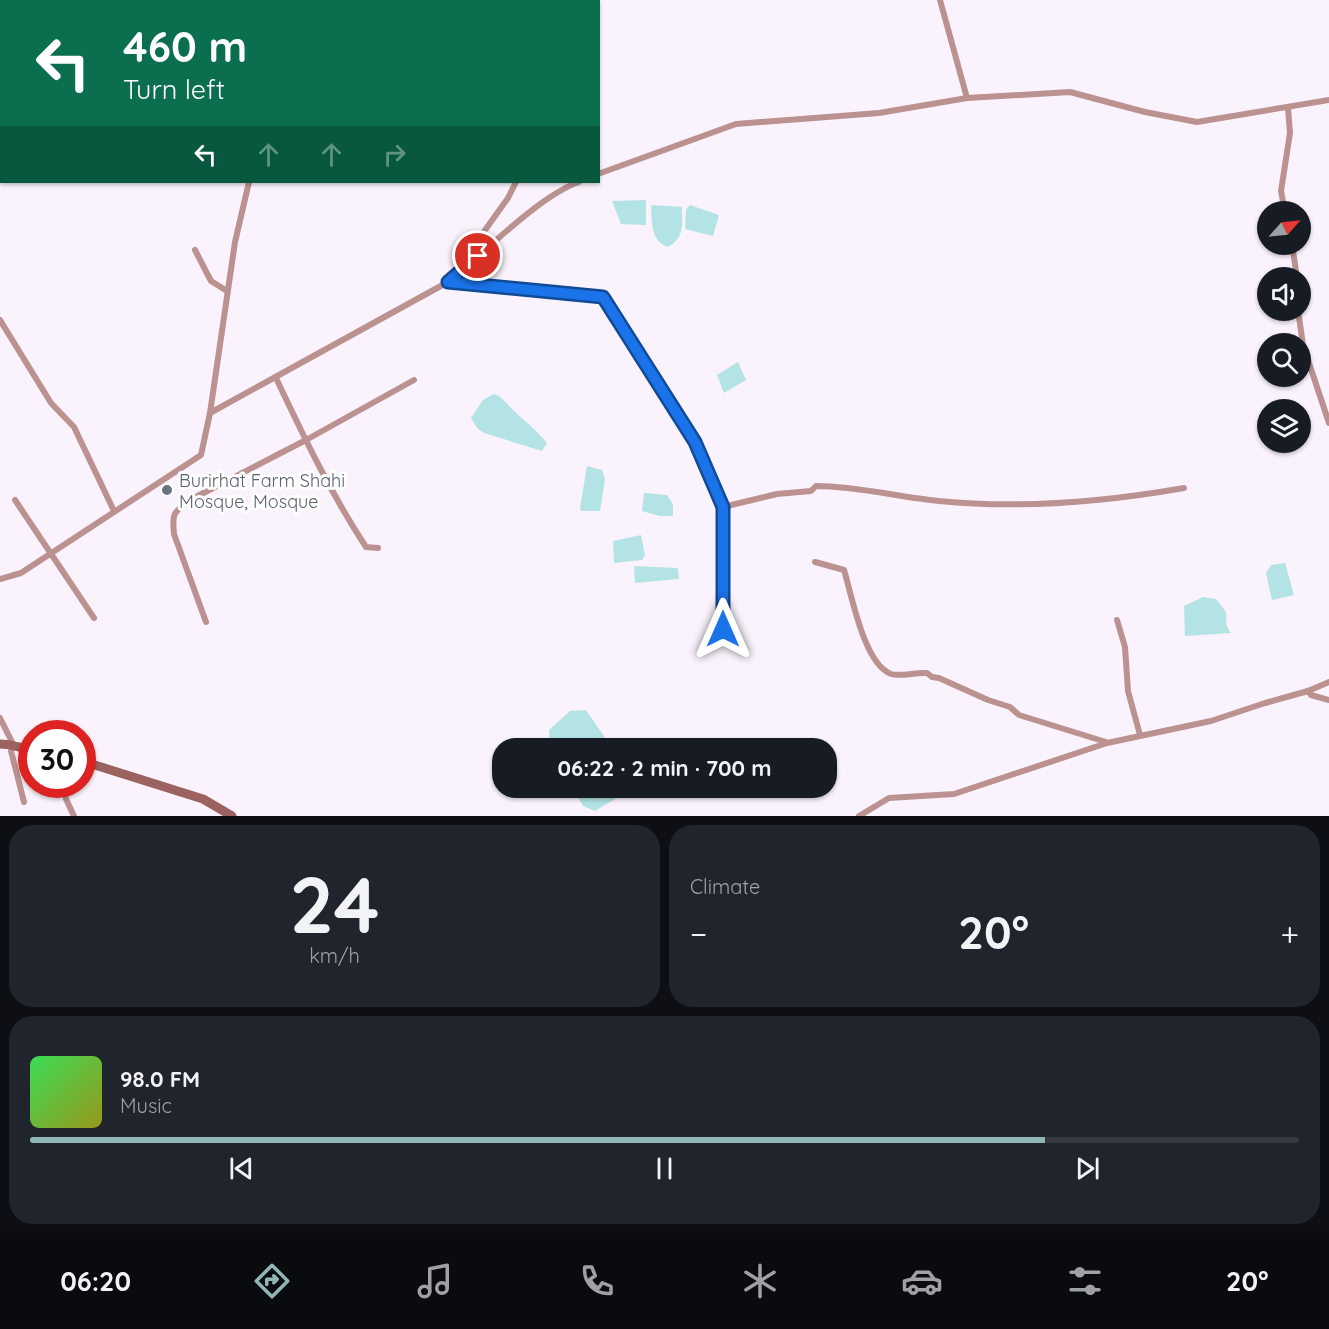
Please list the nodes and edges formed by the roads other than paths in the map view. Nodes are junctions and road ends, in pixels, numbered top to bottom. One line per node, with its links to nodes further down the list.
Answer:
1 (940, 0): 2 (street)
2 (967, 98): 4 (street); 5 (street)
3 (1329, 100): 4 (street)
4 (1288, 108): 9 (street)
5 (600, 173)
6 (249, 183): 12 (street)
7 (516, 183): 11 (street)
8 (576, 183): 11 (street)
9 (1283, 201)
10 (195, 250): 12 (street)
11 (448, 282): 15 (street); 22 (street)
12 (227, 291): 17 (street)
13 (0, 320): 23 (street)
14 (1300, 321): 18 (street)
15 (276, 378): 17 (street); 19 (street)
16 (414, 380): 19 (street)
17 (210, 413): 23 (street)
18 (1329, 423)
19 (306, 440): 24 (street); 30 (street)
20 (1184, 488): 22 (street)
21 (15, 500): 25 (street)
22 (723, 507): 31 (street)
23 (114, 511): 25 (street)
24 (378, 548)
25 (52, 554): 27 (street); 28 (street)
26 (815, 562): 37 (street)
27 (0, 579)
28 (94, 618)
29 (1117, 620): 36 (street)
30 (206, 622)
31 (723, 629)
32 (1329, 682): 33 (street)
33 (1308, 691): 34 (street); 36 (street)
34 (1329, 700)
35 (0, 718): 39 (street)
36 (1140, 735): 37 (street)
37 (1107, 742): 46 (street)
38 (0, 744): 39 (main road)
39 (13, 744): 40 (main road); 43 (street)
40 (18, 746)
41 (96, 766): 45 (main road)
42 (66, 798): 44 (street)
43 (24, 802)
44 (74, 816)
45 (232, 816)
46 (859, 816)

